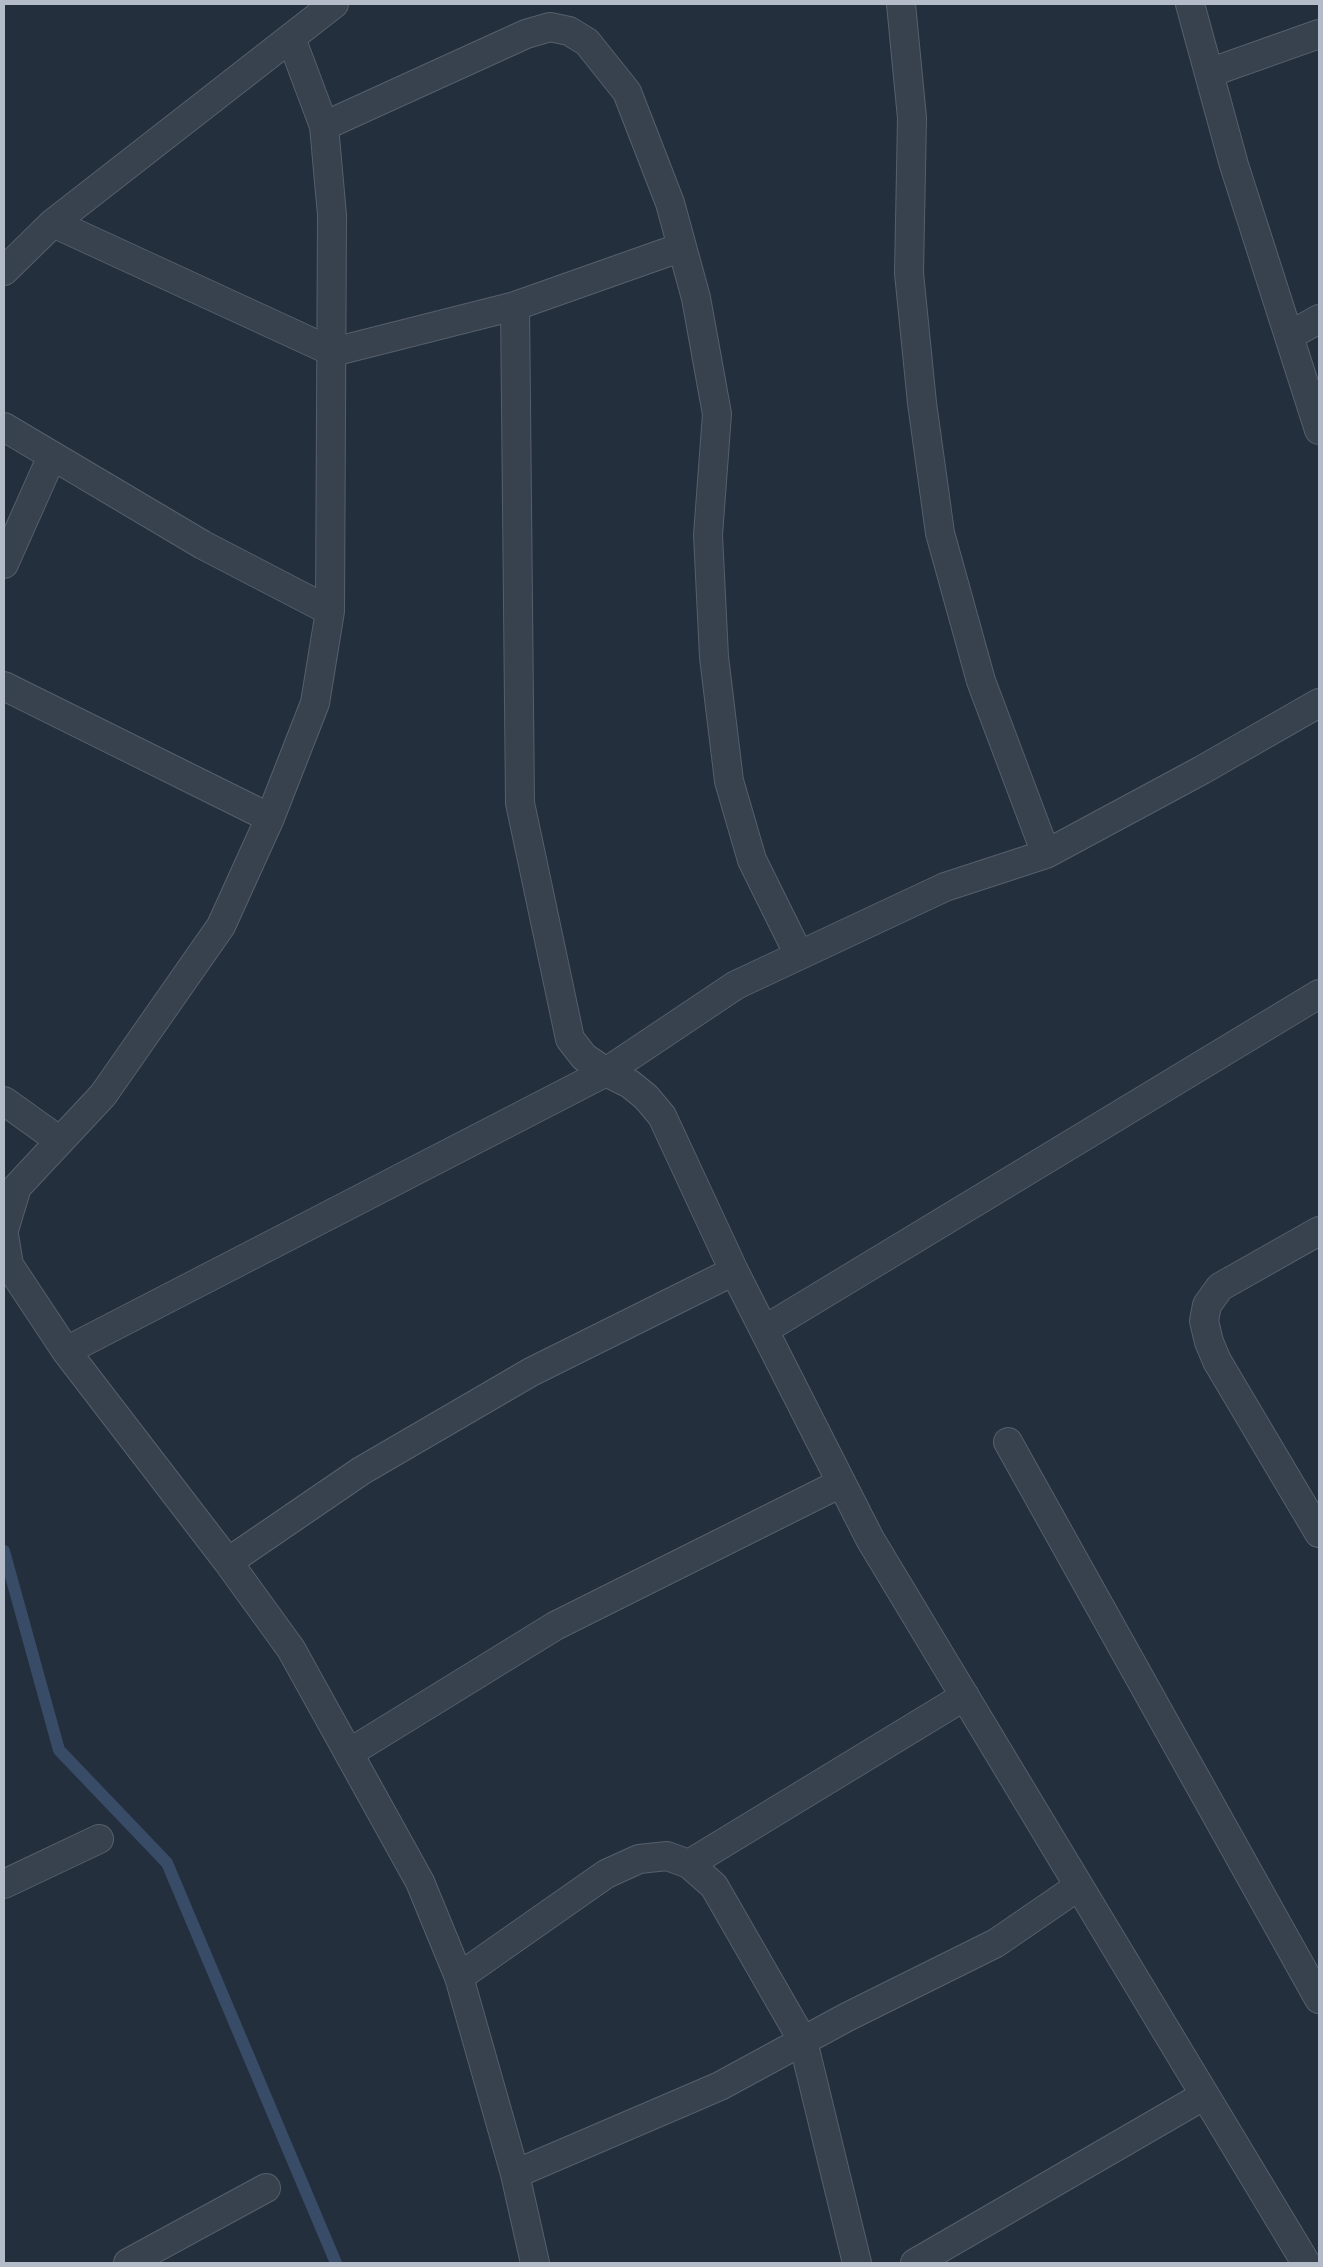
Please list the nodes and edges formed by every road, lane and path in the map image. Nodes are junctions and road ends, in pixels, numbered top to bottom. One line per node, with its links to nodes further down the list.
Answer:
1 (334, 4): 5 (street)
2 (901, 4): 23 (street)
3 (1190, 4): 6 (street)
4 (1319, 34): 6 (street)
5 (291, 38): 7 (street); 8 (street)
6 (1209, 74): 13 (street)
7 (324, 126): 9 (street); 14 (street)
8 (53, 223): 10 (street); 14 (street)
9 (682, 247): 11 (street); 24 (street)
10 (4, 271)
11 (515, 306): 14 (street); 26 (street)
12 (1319, 319): 13 (street)
13 (1289, 336): 16 (street)
14 (333, 352): 19 (street)
15 (4, 427): 17 (street)
16 (1319, 430)
17 (52, 456): 18 (street); 19 (street)
18 (4, 564)
19 (330, 611): 22 (street)
20 (4, 686): 22 (street)
21 (1319, 703): 23 (street)
22 (270, 818): 28 (street)
23 (1046, 854): 24 (street)
24 (799, 955): 26 (street)
25 (1319, 994): 33 (street)
26 (606, 1072): 32 (street); 34 (street)
27 (4, 1100): 28 (street)
28 (60, 1142): 29 (street)
29 (4, 1230)
30 (1319, 1232): 37 (street)
31 (4, 1235): 34 (street)
32 (734, 1271): 33 (street); 38 (street)
33 (764, 1330): 36 (street)
34 (66, 1351): 38 (street)
35 (1008, 1442): 46 (street)
36 (842, 1483): 39 (street); 40 (street)
37 (1319, 1533)
38 (228, 1562): 40 (street)
39 (965, 1696): 42 (street); 44 (street)
40 (349, 1753): 45 (street)
41 (98, 1839): 43 (street)
42 (689, 1864): 45 (street); 47 (street)
43 (4, 1884)
44 (1079, 1886): 47 (street); 48 (street)
45 (459, 1977): 49 (street)
46 (1319, 1999)
47 (803, 2040): 49 (street); 53 (street)
48 (1204, 2095): 54 (street); 55 (street)
49 (515, 2174): 52 (street)
50 (266, 2188): 51 (street)
51 (128, 2263)
52 (535, 2263)
53 (857, 2263)
54 (915, 2263)
55 (1306, 2263)

